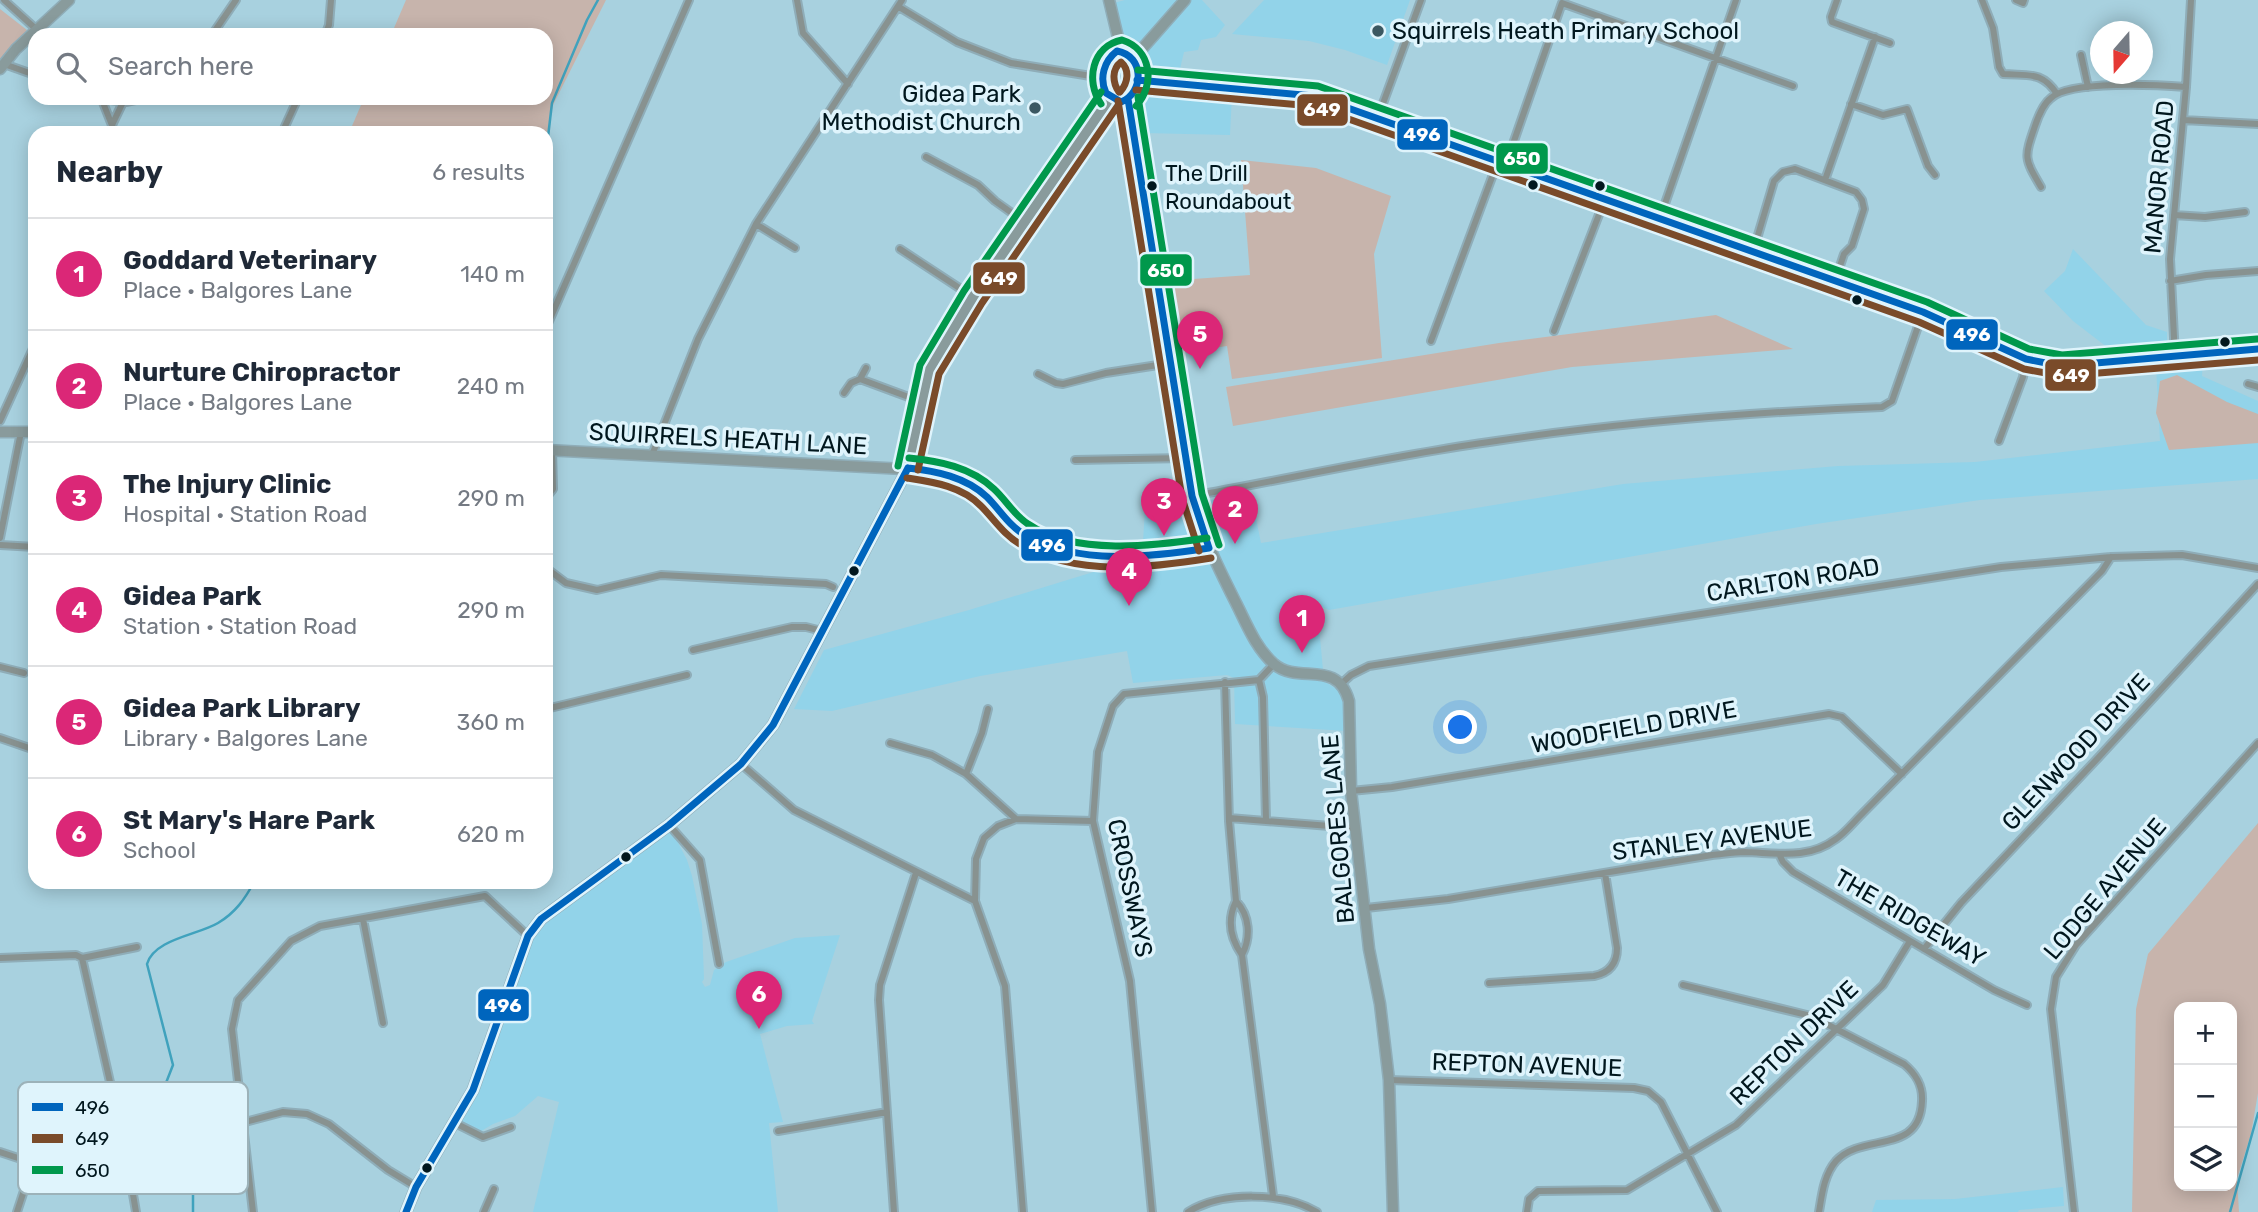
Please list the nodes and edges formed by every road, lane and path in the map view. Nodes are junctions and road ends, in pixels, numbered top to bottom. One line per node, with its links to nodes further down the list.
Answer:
1 (4, 0): 17 (street)
2 (69, 0): 18 (street)
3 (236, 0): 19 (street)
4 (331, 0): 20 (street)
5 (689, 0): 66 (street)
6 (797, 0): 32 (street)
7 (1109, 0): 24 (street)
8 (1185, 0): 26 (street)
9 (1421, 0): 43 (street)
10 (1737, 0): 27 (street)
11 (1837, 0): 21 (street)
12 (1982, 0): 36 (street)
13 (2016, 0): 14 (street)
14 (2024, 0)
15 (2191, 0): 35 (street, MANOR ROAD)
16 (900, 3): 30 (street); 32 (street)
17 (35, 28)
18 (37, 28)
19 (217, 28)
20 (328, 28)
21 (1875, 37): 23 (street); 39 (street)
22 (28, 38): 28 (street)
23 (1890, 43)
24 (1121, 50): 26 (street); 30 (street)
25 (2081, 55): 34 (street)
26 (1134, 58): 31 (street)
27 (1717, 58): 33 (street); 49 (street); 56 (street)
28 (2, 66): 29 (street)
29 (28, 73)
30 (1103, 78): 37 (street)
31 (1137, 80): 38 (street); 43 (street)
32 (848, 84): 58 (street)
33 (1793, 86)
34 (2088, 87): 35 (street); 36 (street)
35 (2186, 87): 44 (street, MANOR ROAD)
36 (2057, 94): 52 (street)
37 (1110, 98): 38 (street); 57 (street)
38 (1128, 99): 74 (street)
39 (1851, 104): 50 (street); 51 (street)
40 (102, 105): 46 (street)
41 (122, 105): 46 (street)
42 (295, 105): 47 (street)
43 (1378, 117): 49 (street)
44 (2183, 120): 45 (street); 55 (street, MANOR ROAD)
45 (2258, 124)
46 (112, 125)
47 (285, 126)
48 (926, 157): 57 (street)
49 (1502, 162): 53 (street); 69 (street)
50 (1935, 175)
51 (1825, 180): 61 (street); 63 (street)
52 (2041, 187)
53 (1605, 198): 56 (street); 68 (street)
54 (2245, 212): 55 (street)
55 (2174, 215): 64 (street, MANOR ROAD)
56 (1660, 218): 61 (street)
57 (1026, 223): 65 (street)
58 (756, 224): 59 (street); 88 (street)
59 (795, 248)
60 (900, 249): 65 (street)
61 (1753, 252): 63 (street)
62 (2258, 271): 64 (street)
63 (1835, 281): 67 (street)
64 (2170, 281): 71 (street, MANOR ROAD)
65 (973, 297): 81 (street)
66 (553, 311)
67 (1923, 312): 73 (street); 92 (street)
68 (1555, 331)
69 (1431, 341)
70 (2258, 349): 71 (street)
71 (2173, 357): 73 (street)
72 (28, 359): 82 (street)
73 (2026, 359): 86 (street)
74 (1171, 363): 76 (street); 89 (street)
75 (866, 368): 77 (street)
76 (1038, 374)
77 (860, 379): 80 (street); 81 (street)
78 (2248, 384): 79 (street)
79 (2258, 387)
80 (844, 393)
81 (922, 402): 91 (street)
82 (0, 421)
83 (0, 432): 84 (street)
84 (21, 432): 85 (street); 93 (street)
85 (28, 432)
86 (1999, 441)
87 (553, 450): 88 (street, SQUIRRELS HEATH LANE)
88 (652, 455): 91 (street, SQUIRRELS HEATH LANE)
89 (1186, 458): 90 (street); 92 (street)
90 (1075, 460)
91 (908, 468): 96 (street, SQUIRRELS HEATH LANE); 102 (street)
92 (1192, 496): 96 (street)
93 (0, 538)
94 (0, 545): 95 (street)
95 (28, 547)
96 (1209, 548): 104 (street)
97 (2111, 556): 98 (street, CARLTON ROAD); 110 (street, CARLTON ROAD); 119 (street, STANLEY AVENUE)
98 (2258, 568)
99 (553, 574): 101 (street)
100 (2258, 584): 137 (street, GLENWOOD DRIVE)
101 (833, 587)
102 (822, 631): 103 (street); 117 (street)
103 (693, 650)
104 (1274, 664): 108 (street); 110 (street)
105 (0, 667): 106 (street)
106 (24, 673)
107 (687, 675): 111 (street)
108 (1259, 680): 109 (street, CROSSWAYS); 123 (street)
109 (1225, 682): 121 (street); 124 (street, CROSSWAYS)
110 (1341, 684): 120 (street, BALGORES LANE)
111 (553, 707)
112 (988, 709): 118 (street)
113 (0, 738): 116 (street)
114 (890, 743): 118 (street)
115 (2258, 743): 178 (street, LODGE AVENUE)
116 (28, 748)
117 (741, 764): 125 (street); 128 (street)
118 (966, 774): 122 (street)
119 (1902, 774): 120 (street, WOODFIELD DRIVE); 127 (street, STANLEY AVENUE)
120 (1351, 790): 126 (street, BALGORES LANE)
121 (1228, 818): 123 (street); 131 (street)
122 (1016, 819): 124 (street); 130 (street)
123 (1266, 820): 126 (street)
124 (1093, 821): 171 (street, CROSSWAYS)
125 (669, 825): 134 (street); 141 (street)
126 (1355, 828): 132 (street, BALGORES LANE)
127 (1780, 856): 129 (street, STANLEY AVENUE); 135 (street, THE RIDGEWAY)
128 (916, 873): 130 (street); 150 (street)
129 (1605, 873): 132 (street, STANLEY AVENUE); 142 (street)
130 (975, 901): 170 (street)
131 (1236, 901): 138 (street); 138 (street)
132 (1366, 908): 147 (street, BALGORES LANE)
133 (363, 919): 134 (street); 145 (street); 149 (street)
134 (528, 936): 152 (street)
135 (1910, 941): 137 (street, THE RIDGEWAY); 146 (street, REPTON DRIVE)
136 (137, 947): 140 (street)
137 (1924, 949): 144 (street, THE RIDGEWAY)
138 (1242, 955): 163 (street)
139 (0, 958): 140 (street)
140 (82, 958): 148 (street)
141 (719, 964)
142 (1489, 983)
143 (1683, 985): 146 (street)
144 (2028, 1005)
145 (383, 1023)
146 (1835, 1029): 156 (street, REPTON DRIVE); 177 (street)
147 (1389, 1080): 156 (street, REPTON AVENUE); 174 (street, BALGORES LANE)
148 (110, 1082)
149 (239, 1082)
150 (887, 1112): 154 (street); 169 (street)
151 (248, 1122): 159 (street)
152 (453, 1122): 153 (street); 159 (street)
153 (511, 1127)
154 (778, 1131)
155 (0, 1152): 157 (street)
156 (1687, 1154): 175 (street, REPTON DRIVE); 176 (street, REPTON AVENUE)
157 (18, 1158)
158 (248, 1163): 166 (street)
159 (416, 1187): 167 (street)
160 (494, 1189): 168 (street)
161 (24, 1194): 164 (street)
162 (133, 1194): 165 (street)
163 (1273, 1196): 172 (street); 173 (street)
164 (18, 1212)
165 (136, 1212)
166 (253, 1212)
167 (406, 1212)
168 (484, 1212)
169 (894, 1212)
170 (1023, 1212)
171 (1152, 1212)
172 (1188, 1212)
173 (1317, 1212)
174 (1393, 1212)
175 (1527, 1212)
176 (1717, 1212)
177 (1819, 1212)
178 (2074, 1212)

